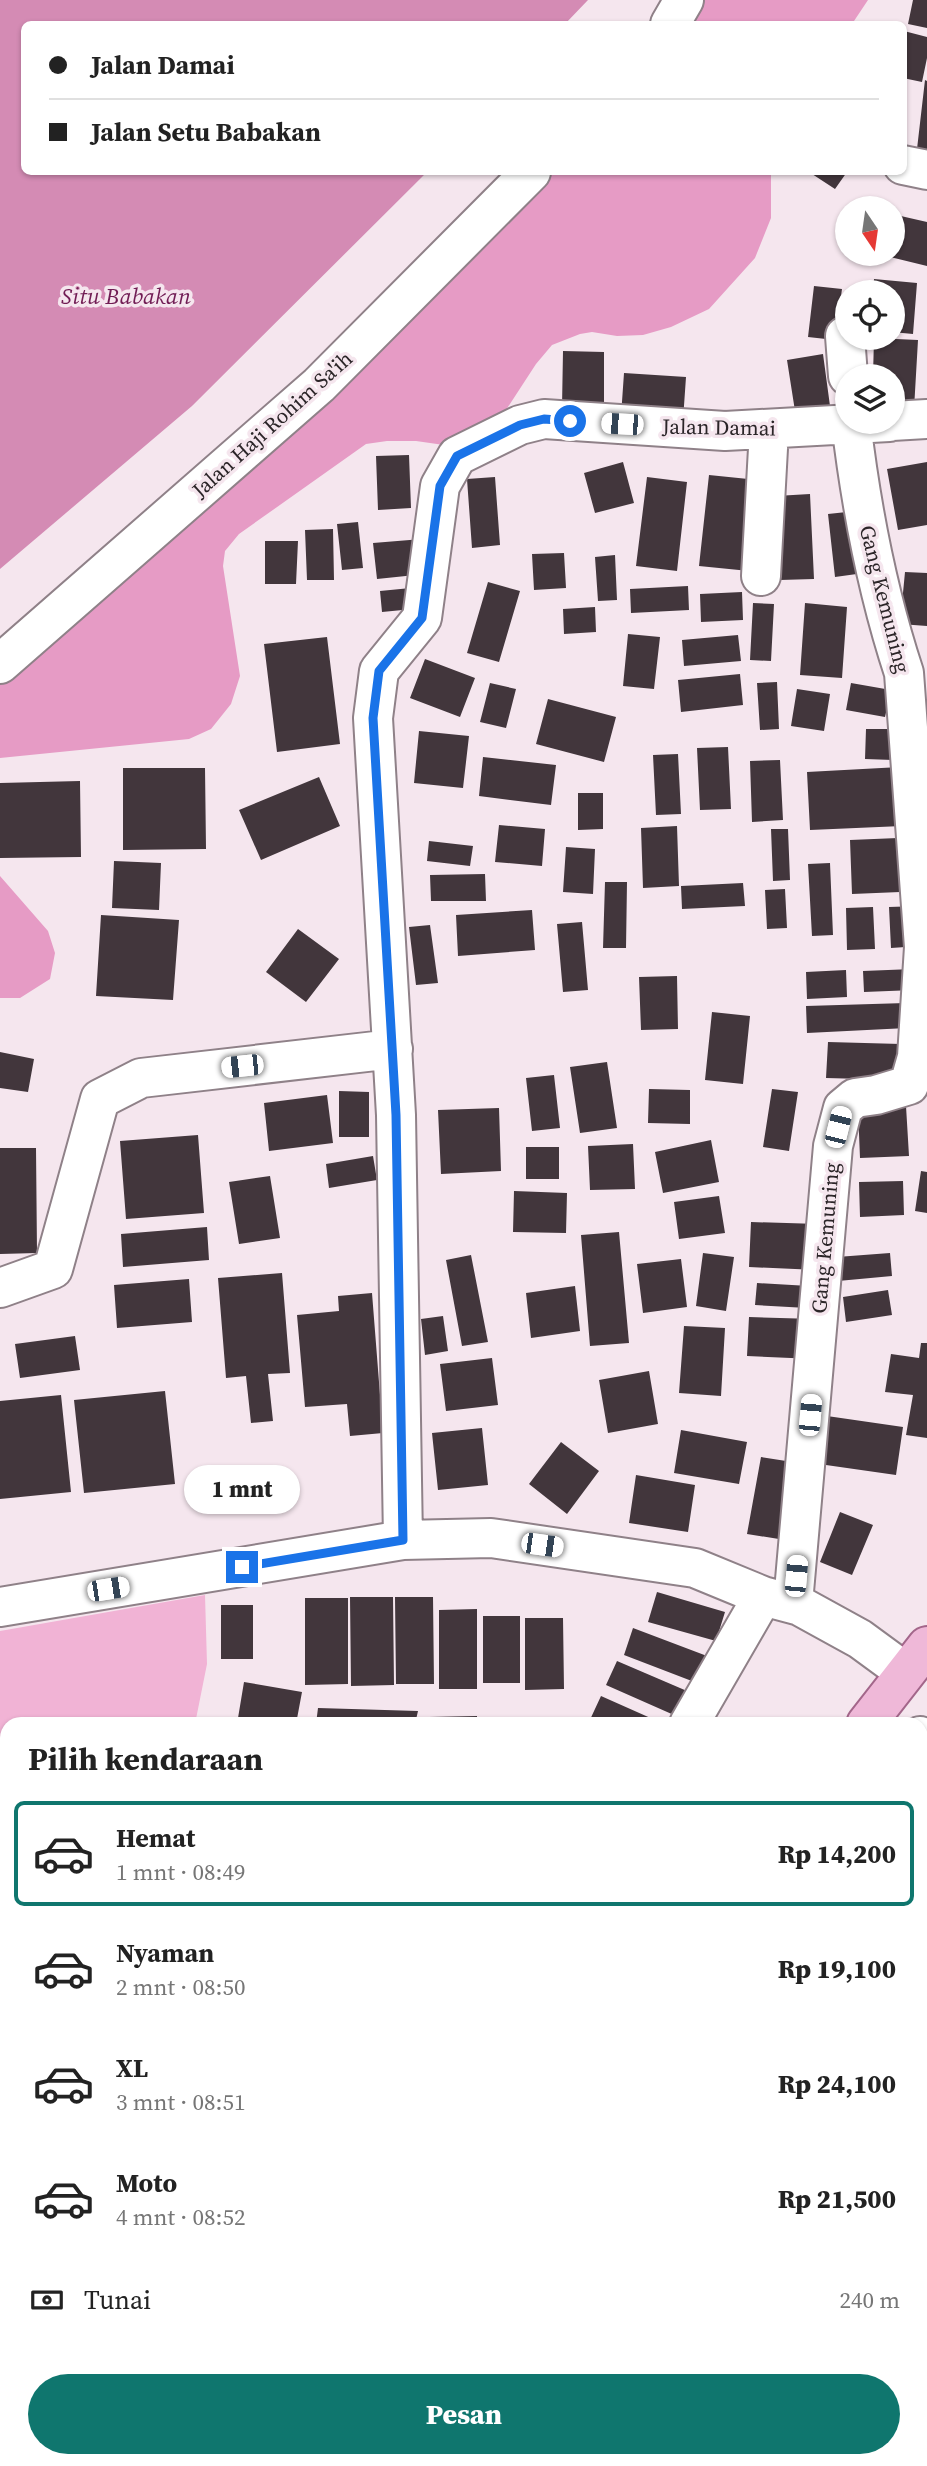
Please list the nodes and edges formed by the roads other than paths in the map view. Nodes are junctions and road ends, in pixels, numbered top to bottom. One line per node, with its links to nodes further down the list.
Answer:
1 (684, 0): 2 (street)
2 (672, 21)
3 (907, 166): 4 (street)
4 (927, 170)
5 (528, 175): 12 (street, Jalan Haji Rohim Sa'ih)
6 (927, 419): 7 (street, Jalan Damai)
7 (905, 420)
8 (835, 425): 9 (street, Jalan Damai)
9 (769, 430): 11 (street); 13 (street, Jalan Damai)
10 (871, 434): 16 (street, Gang Kemuning)
11 (761, 576)
12 (0, 664)
13 (393, 1049): 14 (street); 15 (street, Jalan Damai)
14 (0, 1287)
15 (403, 1540): 16 (street); 17 (street)
16 (785, 1602): 18 (street); 19 (street)
17 (0, 1607)
18 (916, 1659): 20 (main road)
19 (695, 1717)
20 (880, 1717)

